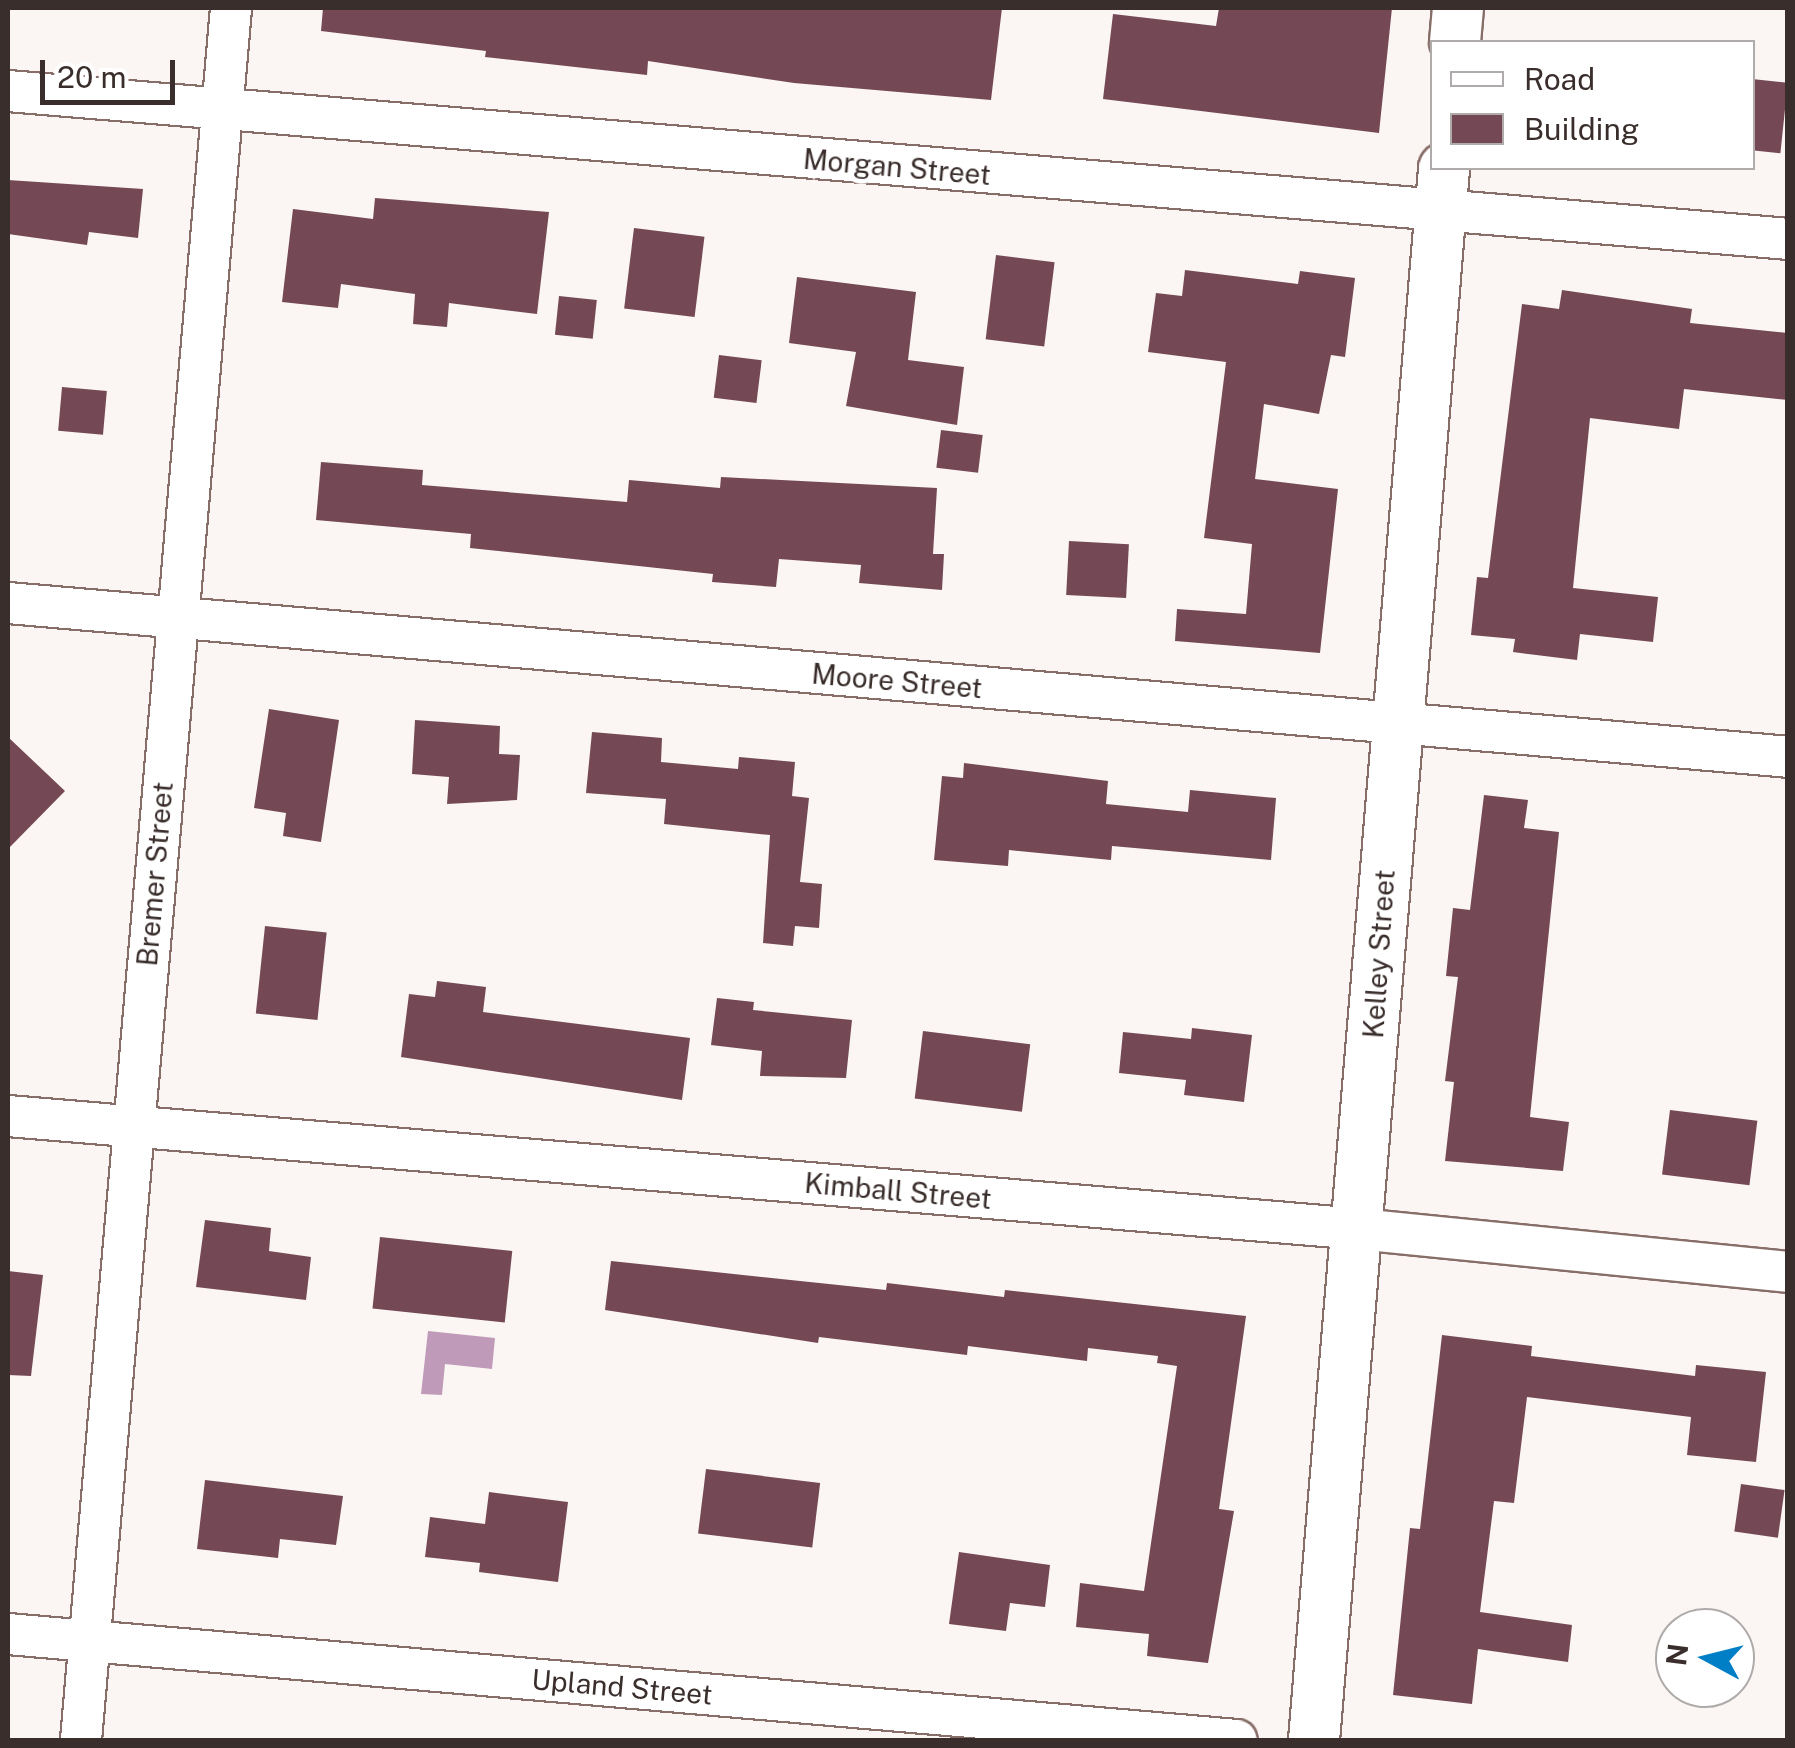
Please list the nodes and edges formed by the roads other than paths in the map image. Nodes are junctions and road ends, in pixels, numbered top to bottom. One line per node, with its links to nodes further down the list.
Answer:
1 (231, 8): 5 (street, Bremer Street)
2 (1458, 8): 3 (street)
3 (1455, 40)
4 (8, 91): 5 (street, Morgan Street)
5 (222, 110): 6 (street, Morgan Street); 9 (street, Bremer Street)
6 (1443, 190): 7 (street, Morgan Street); 10 (street, Kelley Street)
7 (1788, 239)
8 (8, 603): 9 (street, Moore Street)
9 (178, 621): 10 (street, Moore Street); 13 (street, Bremer Street)
10 (1396, 723): 11 (street, Moore Street); 14 (street, Kelley Street)
11 (1788, 757)
12 (8, 1116): 13 (street, Kimball Street)
13 (133, 1128): 14 (street, Kimball Street); 17 (street, Bremer Street)
14 (1358, 1229): 15 (street, Kimball Street); 20 (street, Kelley Street)
15 (1788, 1272)
16 (8, 1634): 17 (street, Upland Street)
17 (88, 1642): 18 (street, Bremer Street); 19 (street, Upland Street)
18 (81, 1740)
19 (1236, 1740)
20 (1314, 1740)

